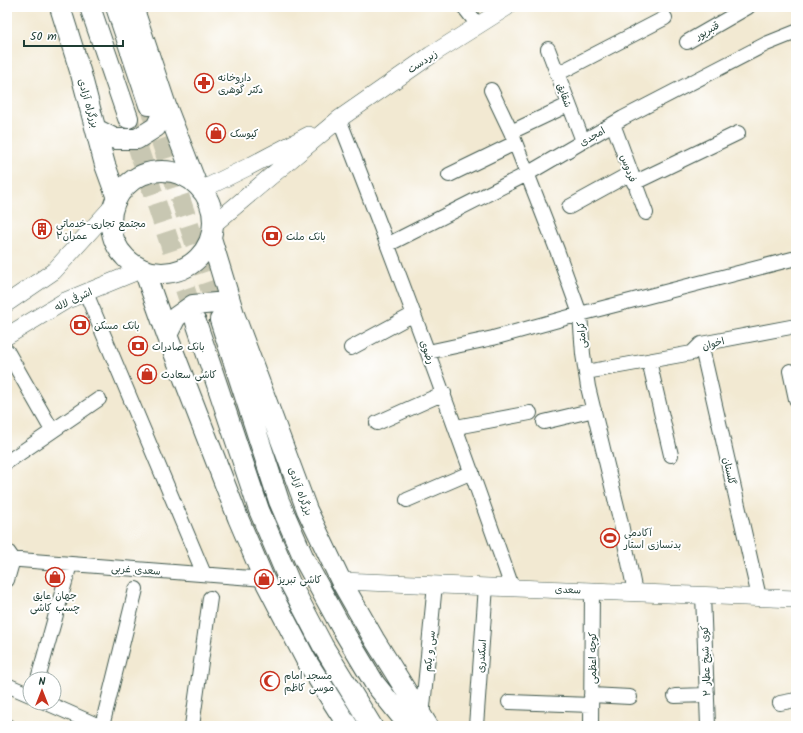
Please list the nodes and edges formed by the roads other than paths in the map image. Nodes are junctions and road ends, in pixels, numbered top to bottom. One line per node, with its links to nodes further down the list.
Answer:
1 (60, 7): 20 (highway, بزرگراه آزادی)
2 (90, 7): 17 (highway)
3 (116, 7): 16 (highway)
4 (133, 7): 16 (highway)
5 (464, 7): 9 (street)
6 (507, 7): 9 (main road, زبردست)
7 (748, 7): 11 (street, قنبرپور)
8 (665, 18): 13 (street)
9 (478, 24): 18 (main road, زبردست)
10 (796, 32): 19 (street, امجدی)
11 (687, 42)
12 (548, 49): 13 (street, شقایق)
13 (557, 74): 15 (street, شقایق)
14 (491, 90): 22 (street, کرامتی)
15 (568, 105): 22 (street); 23 (street, شقایق)
16 (158, 106): 20 (highway); 27 (highway)
17 (128, 118)
18 (339, 119): 27 (main road, زبردست); 31 (main road, زبردست); 32 (street, رضوی)
19 (613, 124): 23 (street, امجدی); 26 (street, فردوس)
20 (96, 129): 28 (highway, بزرگراه آزادی)
21 (738, 133): 26 (street)
22 (513, 137): 24 (street, کرامتی); 25 (street)
23 (583, 141): 24 (street, امجدی)
24 (527, 174): 32 (street, امجدی); 38 (street, کرامتی)
25 (449, 175)
26 (633, 178): 29 (street); 30 (street, فردوس)
27 (199, 186): 28 (highway); 31 (highway)
28 (114, 203): 34 (highway); 36 (main road)
29 (569, 207)
30 (646, 213)
31 (213, 231): 34 (highway); 39 (highway, بزرگراه آزادی)
32 (389, 244): 37 (street, رضوی)
33 (796, 258): 38 (street)
34 (143, 270): 35 (main road, اشرفی لاله); 42 (highway)
35 (86, 293): 43 (main road, اشرفی لاله); 66 (street)
36 (7, 303)
37 (414, 314): 45 (street); 47 (street, رضوی)
38 (580, 314): 47 (street); 50 (street, کرامتی)
39 (227, 317): 42 (highway); 69 (highway, بزرگراه آزادی); 91 (highway, بزرگراه آزادی)
40 (196, 322): 96 (highway)
41 (796, 326): 44 (street, اخوان)
42 (167, 335): 67 (highway)
43 (7, 336)
44 (701, 344): 48 (street, اخوان); 77 (street, گلستان)
45 (351, 348)
46 (7, 351): 58 (street)
47 (428, 352): 51 (street, رضوی)
48 (650, 361): 50 (street, اخوان); 60 (street)
49 (790, 371): 53 (street)
50 (586, 372): 54 (street, کرامتی)
51 (444, 393): 57 (street); 59 (street, رضوی)
52 (99, 399): 61 (street)
53 (796, 399)
54 (594, 410): 56 (street); 75 (street, کرامتی)
55 (530, 413): 59 (street)
56 (544, 422)
57 (377, 423)
58 (49, 425)
59 (456, 427): 62 (street, رضوی)
60 (671, 455)
61 (7, 462)
62 (472, 472): 63 (street); 72 (street, رضوی)
63 (407, 500)
64 (9, 556): 65 (street, سعدی غربی); 68 (street)
65 (70, 564): 66 (street, سعدی غربی); 80 (street)
66 (204, 574): 67 (street, سعدی غربی)
67 (264, 579): 95 (highway)
68 (7, 580)
69 (341, 581): 70 (main road, سعدی); 91 (highway, بزرگراه آزادی)
70 (435, 584): 71 (main road, سعدی); 91 (street, سی و یکم)
71 (486, 586): 72 (main road, سعدی); 97 (street, اسکندری)
72 (512, 587): 74 (main road, سعدی)
73 (136, 589): 93 (street)
74 (592, 590): 75 (main road, سعدی); 86 (street, کوچه اعظمی)
75 (635, 592): 76 (main road, سعدی)
76 (703, 595): 77 (main road, سعدی); 83 (street, کوی شیخ عطار ۲)
77 (759, 597): 79 (main road, سعدی)
78 (210, 598): 94 (street)
79 (795, 602)
80 (40, 671)
81 (7, 685): 82 (street)
82 (22, 692)
83 (707, 695): 84 (street); 99 (street, کوی شیخ عطار ۲)
84 (676, 696)
85 (630, 697): 86 (street)
86 (591, 700): 88 (street); 98 (street, کوچه اعظمی)
87 (796, 700): 89 (street)
88 (509, 702)
89 (780, 702)
90 (62, 710): 92 (street)
91 (420, 723)
92 (99, 726)
93 (102, 726)
94 (192, 726)
95 (348, 726)
96 (372, 726)
97 (476, 726)
98 (591, 726)
99 (708, 726)

